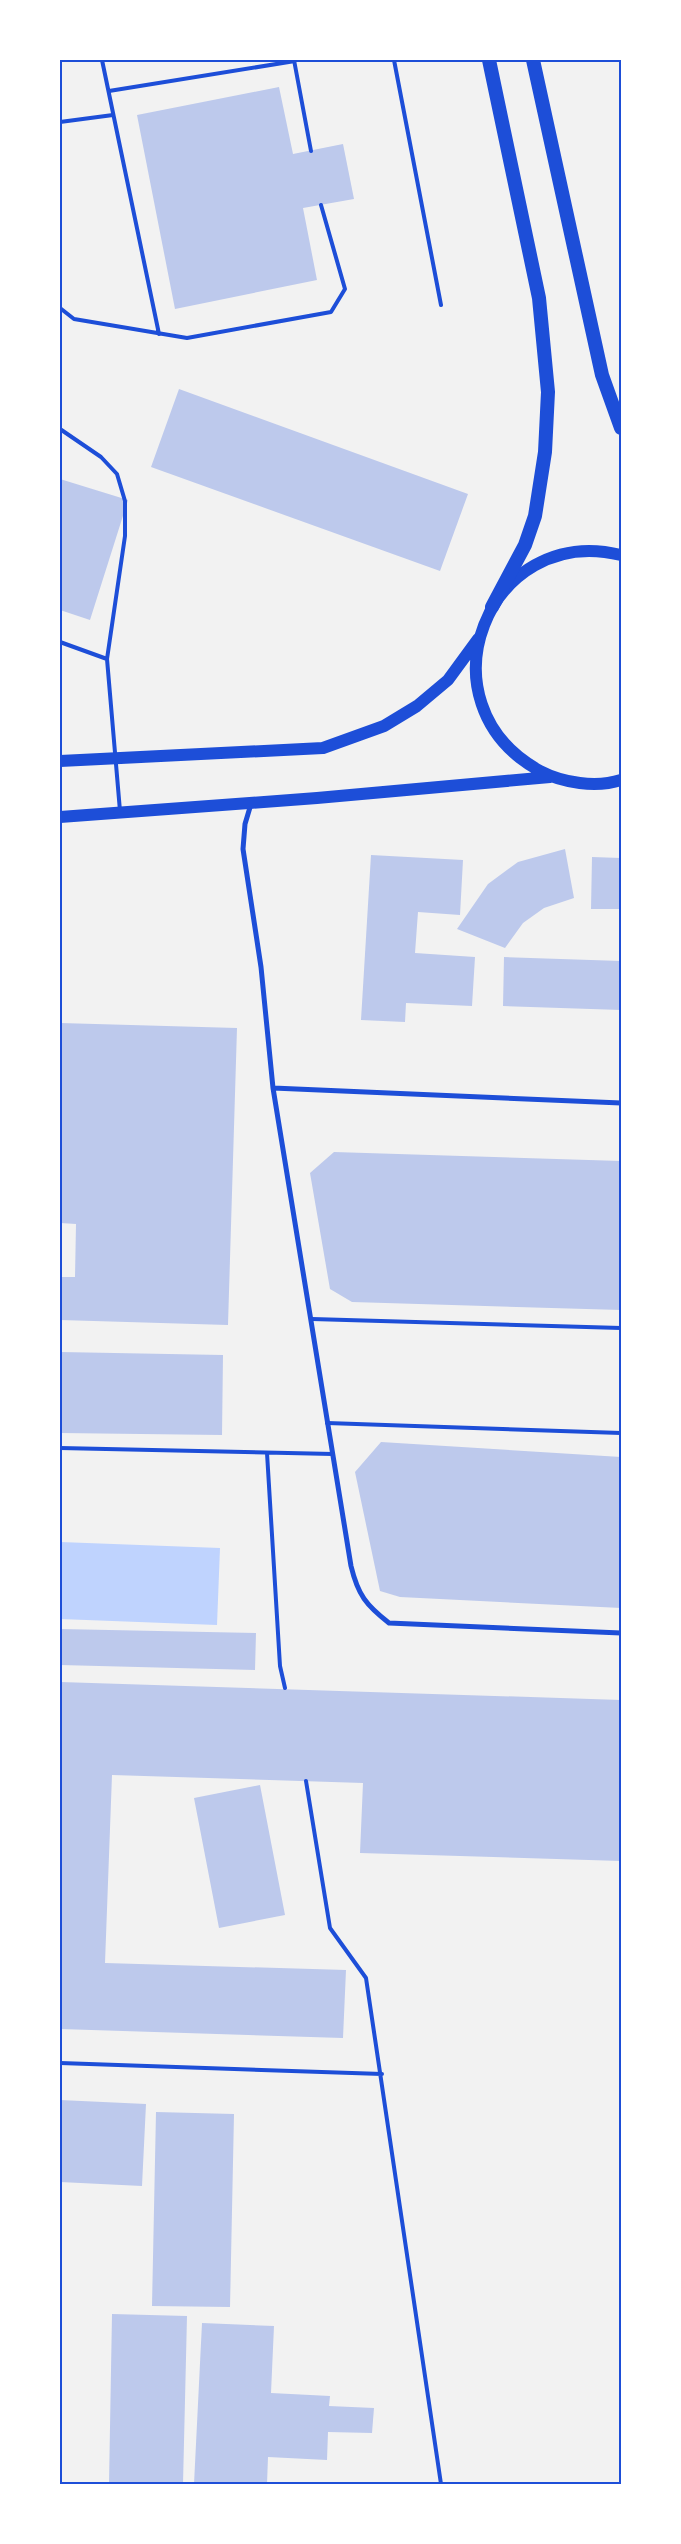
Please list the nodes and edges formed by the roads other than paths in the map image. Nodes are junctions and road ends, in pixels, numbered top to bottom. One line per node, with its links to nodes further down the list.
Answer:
1 (102, 60): 6 (lane)
2 (394, 60): 11 (lane)
3 (489, 60): 17 (highway)
4 (533, 60): 14 (highway)
5 (295, 61): 6 (lane); 9 (lane)
6 (108, 91): 7 (lane)
7 (113, 115): 8 (lane); 13 (lane)
8 (60, 122)
9 (311, 151)
10 (321, 205): 13 (lane)
11 (441, 305)
12 (60, 308): 13 (lane)
13 (159, 334)
14 (620, 424)
15 (60, 429): 20 (lane)
16 (621, 555): 17 (main road)
17 (492, 607): 18 (main road)
18 (478, 639): 21 (main road); 23 (main road)
19 (60, 642): 20 (lane)
20 (107, 659): 21 (lane)
21 (116, 757): 22 (main road); 26 (lane)
22 (60, 761)
23 (550, 777): 24 (main road); 25 (main road)
24 (621, 780)
25 (251, 804): 26 (main road); 28 (street)
26 (121, 813): 27 (main road)
27 (60, 817)
28 (273, 1088): 29 (street); 30 (street)
29 (621, 1103)
30 (312, 1319): 31 (lane); 32 (street)
31 (621, 1328)
32 (327, 1423): 33 (lane); 36 (street)
33 (621, 1433)
34 (60, 1448): 35 (lane)
35 (267, 1453): 36 (lane); 38 (lane)
36 (333, 1454): 37 (street)
37 (621, 1633)
38 (285, 1688)
39 (306, 1781): 41 (lane)
40 (60, 2063): 41 (lane)
41 (382, 2074): 42 (lane)
42 (441, 2484)

